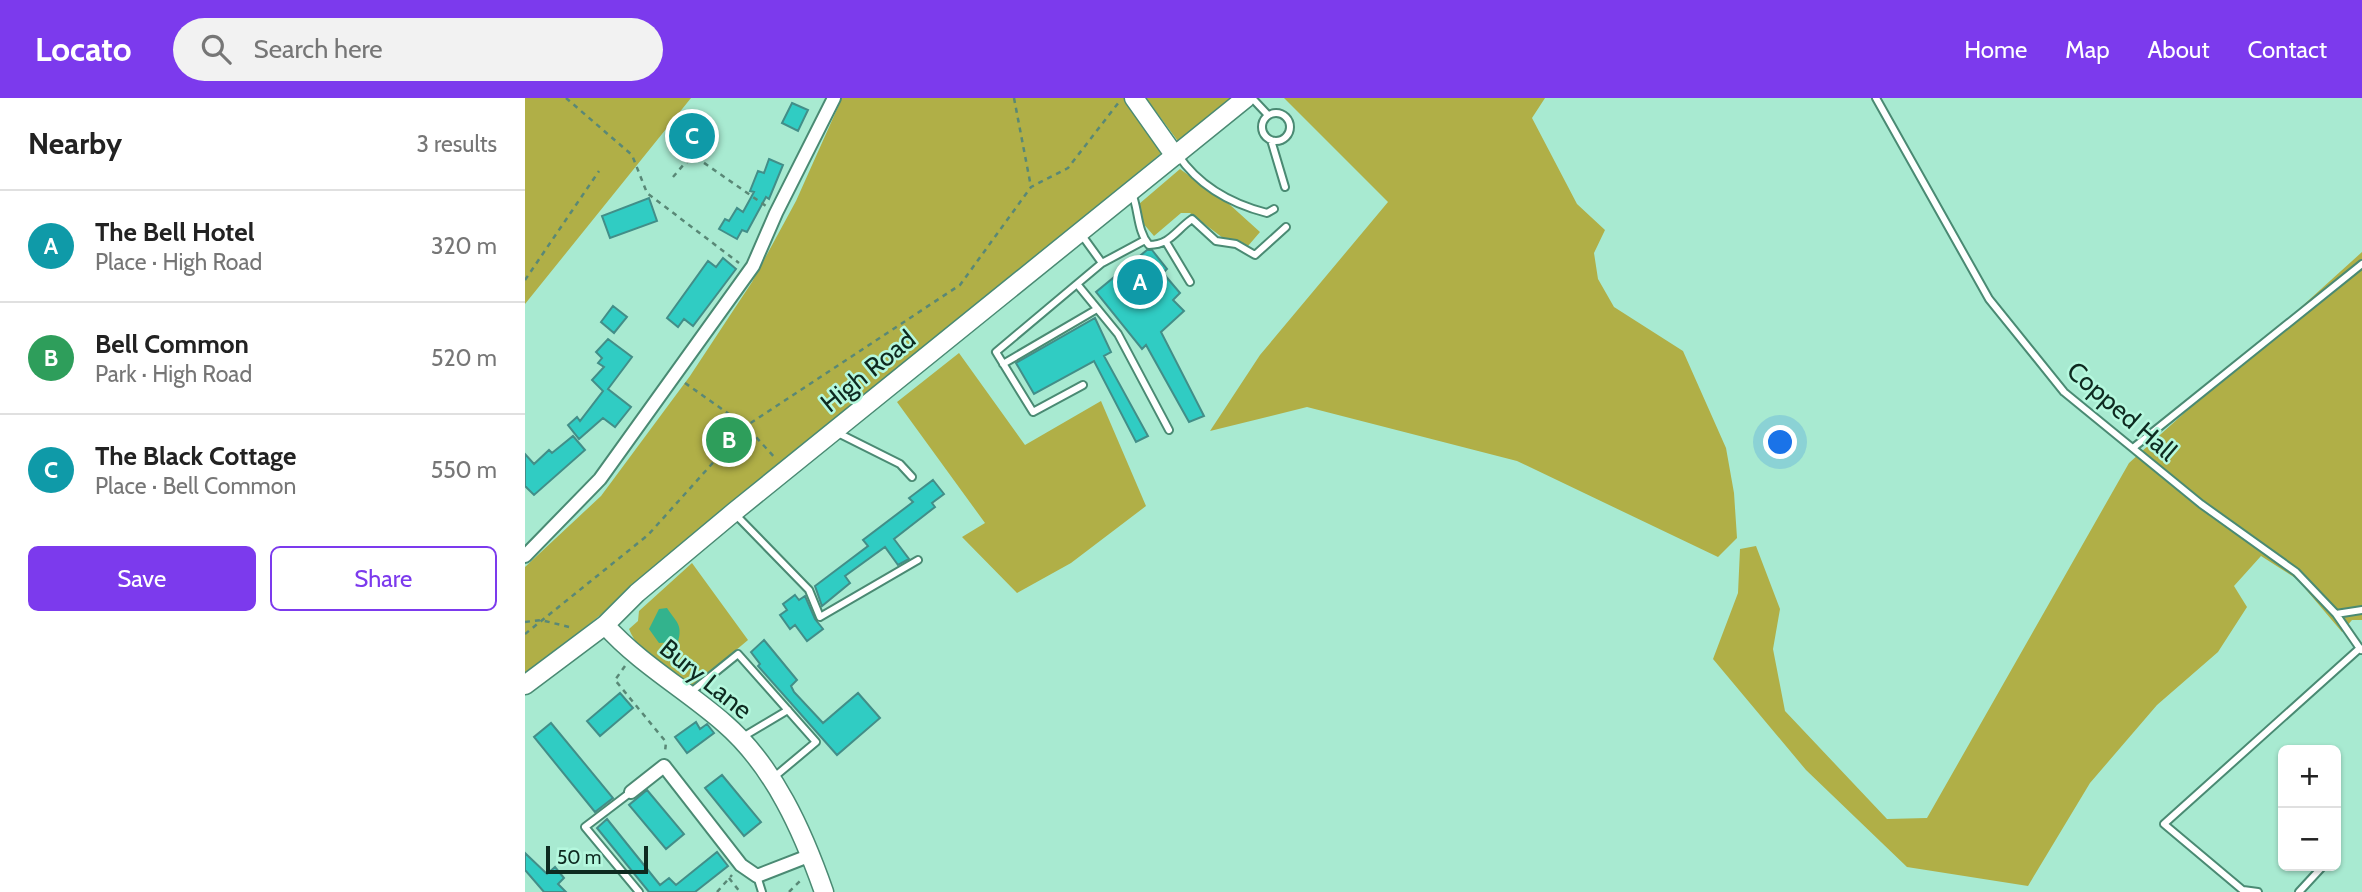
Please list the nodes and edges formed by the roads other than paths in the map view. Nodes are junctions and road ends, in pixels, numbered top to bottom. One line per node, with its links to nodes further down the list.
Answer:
1 (834, 98): 28 (street)
2 (1134, 98): 8 (main road)
3 (1246, 98): 8 (main road, High Road)
4 (1252, 98): 6 (lane)
5 (1876, 98): 25 (lane, Copped Hall)
6 (1268, 115): 7 (lane); 7 (lane)
7 (1271, 141): 9 (lane)
8 (1176, 155): 10 (main road, High Road); 11 (lane)
9 (1285, 187)
10 (1132, 191): 13 (main road, High Road); 14 (lane)
11 (1274, 209)
12 (1286, 227): 15 (lane)
13 (1080, 232): 16 (lane); 24 (main road, High Road)
14 (1145, 240): 15 (lane); 16 (lane)
15 (1166, 242): 18 (lane)
16 (1102, 262): 19 (lane)
17 (2362, 264): 25 (lane)
18 (1190, 282)
19 (1077, 284): 20 (lane); 21 (lane)
20 (1097, 309): 21 (lane); 23 (lane)
21 (1003, 363): 22 (lane)
22 (1083, 385)
23 (1170, 430)
24 (835, 431): 26 (lane); 27 (main road, High Road)
25 (2133, 449): 31 (lane, Copped Hall)
26 (912, 477)
27 (734, 512): 29 (lane); 32 (main road, High Road)
28 (525, 556)
29 (918, 560)
30 (2362, 610): 31 (lane)
31 (2336, 614): 33 (lane, Copped Hall)
32 (605, 625): 34 (main road, High Road); 35 (main road, Bury Lane)
33 (2361, 650): 43 (lane)
34 (525, 685)
35 (689, 694): 36 (lane); 37 (main road, Bury Lane)
36 (787, 710): 37 (lane); 38 (lane)
37 (740, 739): 38 (main road, Bury Lane)
38 (772, 779): 40 (main road, Bury Lane)
39 (631, 792): 42 (street); 44 (lane)
40 (811, 855): 42 (street); 46 (main road, Bury Lane)
41 (2318, 871): 48 (lane)
42 (757, 876): 45 (lane)
43 (2244, 891): 47 (lane)
44 (639, 892)
45 (762, 892)
46 (824, 892)
47 (2258, 892)
48 (2299, 892)

